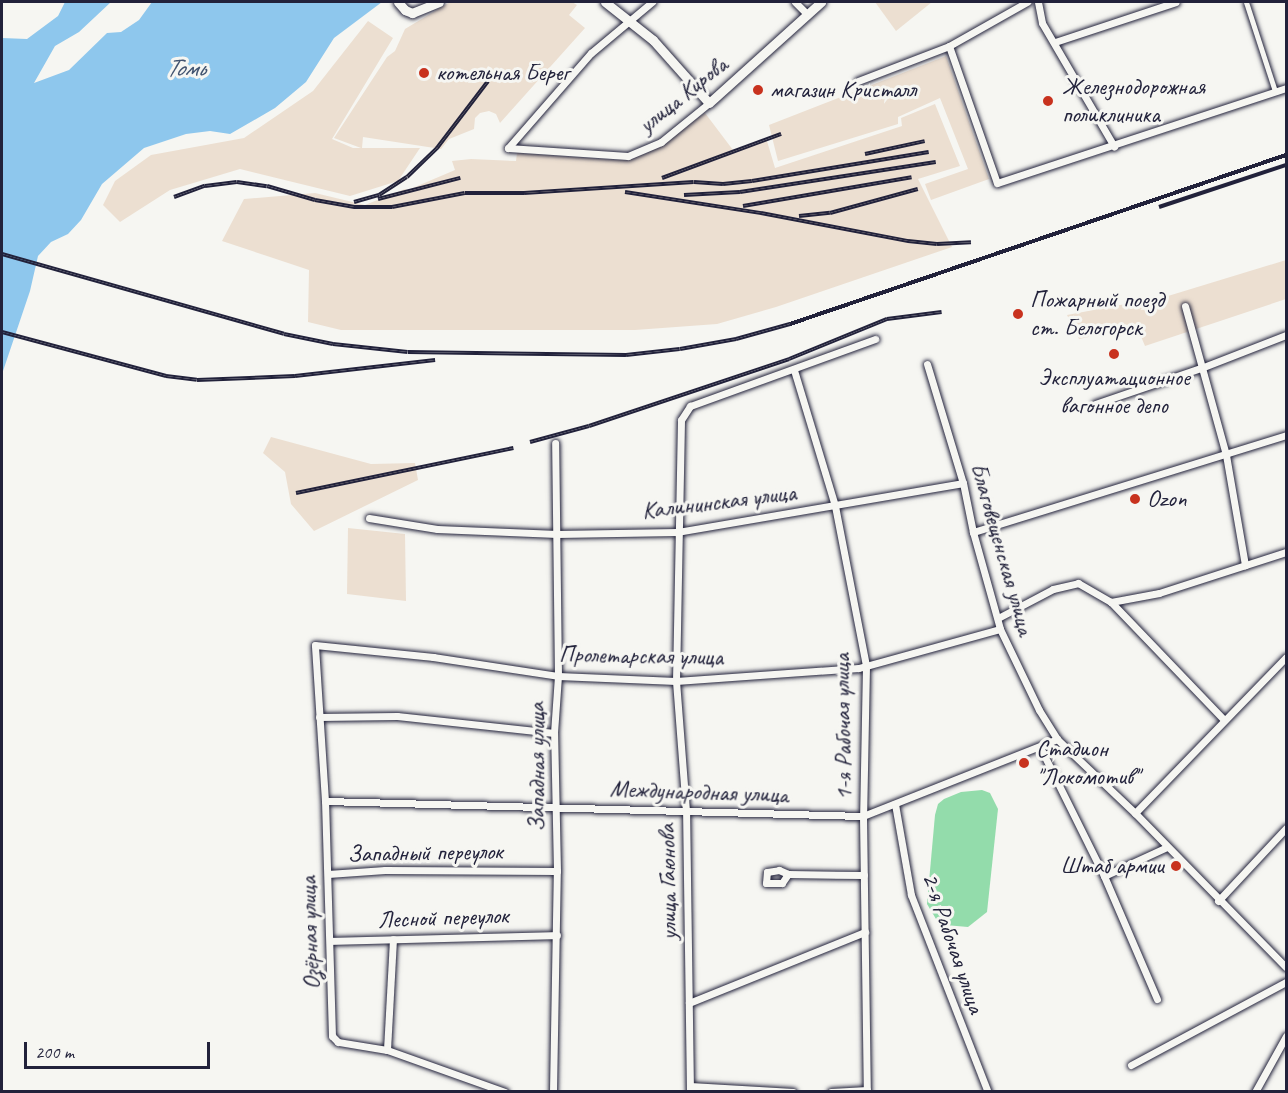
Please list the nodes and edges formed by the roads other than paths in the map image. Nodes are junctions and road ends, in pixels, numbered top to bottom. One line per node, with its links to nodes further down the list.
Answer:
1 (439, 2): 10 (main road)
2 (605, 2): 12 (main road)
3 (652, 2): 12 (street)
4 (795, 2): 11 (street)
5 (821, 2): 11 (main road, улица Кирова)
6 (1027, 2): 14 (street)
7 (1038, 2): 13 (street)
8 (1176, 2): 13 (street)
9 (1246, 2): 17 (street)
10 (399, 4)
11 (807, 14): 18 (main road, улица Кирова)
12 (630, 20): 18 (main road); 18 (street, улица Кирова)
13 (1055, 42): 19 (street)
14 (950, 46): 15 (street); 19 (street)
15 (858, 81)
16 (1287, 88): 17 (street)
17 (1275, 92): 19 (street)
18 (709, 103)
19 (1114, 146)
20 (1185, 306): 24 (street)
21 (1287, 335): 24 (street)
22 (875, 339): 25 (street)
23 (927, 364): 30 (street, Благовещенская улица)
24 (1202, 368): 26 (street); 29 (street)
25 (794, 370): 31 (street, 1-я Рабочая улица); 33 (street, улица Гаюнова)
26 (1095, 404)
27 (1287, 435): 29 (street)
28 (555, 443): 35 (street, Западная улица)
29 (1227, 455): 34 (street); 37 (street)
30 (963, 483): 31 (street, Калининская улица); 34 (street, Благовещенская улица)
31 (835, 506): 33 (street, Калининская улица); 43 (street, 1-я Рабочая улица)
32 (369, 518): 35 (street, Калининская улица)
33 (677, 532): 35 (street, Калининская улица); 45 (street, улица Гаюнова)
34 (973, 532): 39 (street, Благовещенская улица)
35 (557, 534): 44 (street, Западная улица)
36 (1287, 552): 37 (street)
37 (1245, 565): 38 (street)
38 (1111, 602): 39 (street); 47 (street)
39 (998, 618): 40 (street, Благовещенская улица)
40 (1000, 629): 43 (street, Пролетарская улица); 49 (street, Благовещенская улица)
41 (315, 645): 44 (street, Пролетарская улица); 46 (street, Озёрная улица)
42 (1287, 657): 47 (street)
43 (866, 666): 45 (street, Пролетарская улица); 56 (street, 1-я Рабочая улица)
44 (558, 676): 45 (street, Пролетарская улица); 48 (street, Западная улица)
45 (676, 681): 54 (street, улица Гаюнова)
46 (319, 717): 48 (street); 51 (street, Озёрная улица)
47 (1224, 720): 55 (street)
48 (554, 734): 53 (street, Западная улица)
49 (1057, 739): 50 (street, Международная улица); 55 (street, Благовещенская улица)
50 (1040, 747): 52 (street, Международная улица); 63 (street)
51 (325, 801): 53 (street, Международная улица); 60 (street, Озёрная улица)
52 (894, 804): 56 (street, Международная улица); 82 (street, 2-я Рабочая улица)
53 (557, 807): 54 (street, Международная улица); 59 (street, Западная улица)
54 (686, 811): 56 (street, Международная улица); 72 (street, улица Гаюнова)
55 (1135, 813): 58 (street, Благовещенская улица)
56 (863, 816): 62 (street, 1-я Рабочая улица)
57 (1287, 828): 64 (street)
58 (1167, 847): 63 (street); 64 (street, Благовещенская улица)
59 (557, 871): 60 (street, Западный переулок); 66 (street, Западная улица)
60 (328, 874): 68 (street, Озёрная улица)
61 (788, 874): 62 (street)
62 (864, 875): 65 (street, 1-я Рабочая улица)
63 (1104, 876): 71 (street)
64 (1218, 901): 69 (street, Благовещенская улица)
65 (865, 932): 72 (street); 77 (street, 1-я Рабочая улица)
66 (557, 934): 67 (street, Лесной переулок); 79 (street, Западная улица)
67 (393, 939): 68 (street, Лесной переулок); 74 (street)
68 (331, 941): 74 (street, Озёрная улица)
69 (1287, 967)
70 (1287, 982): 75 (street)
71 (1157, 999)
72 (689, 1003): 76 (street, улица Гаюнова)
73 (1287, 1036): 83 (street)
74 (387, 1050): 78 (street, Озёрная улица)
75 (1131, 1065)
76 (690, 1089): 80 (street)
77 (867, 1091): 81 (street)
78 (505, 1092)
79 (553, 1092)
80 (793, 1092)
81 (831, 1092)
82 (988, 1092)
83 (1255, 1092)

